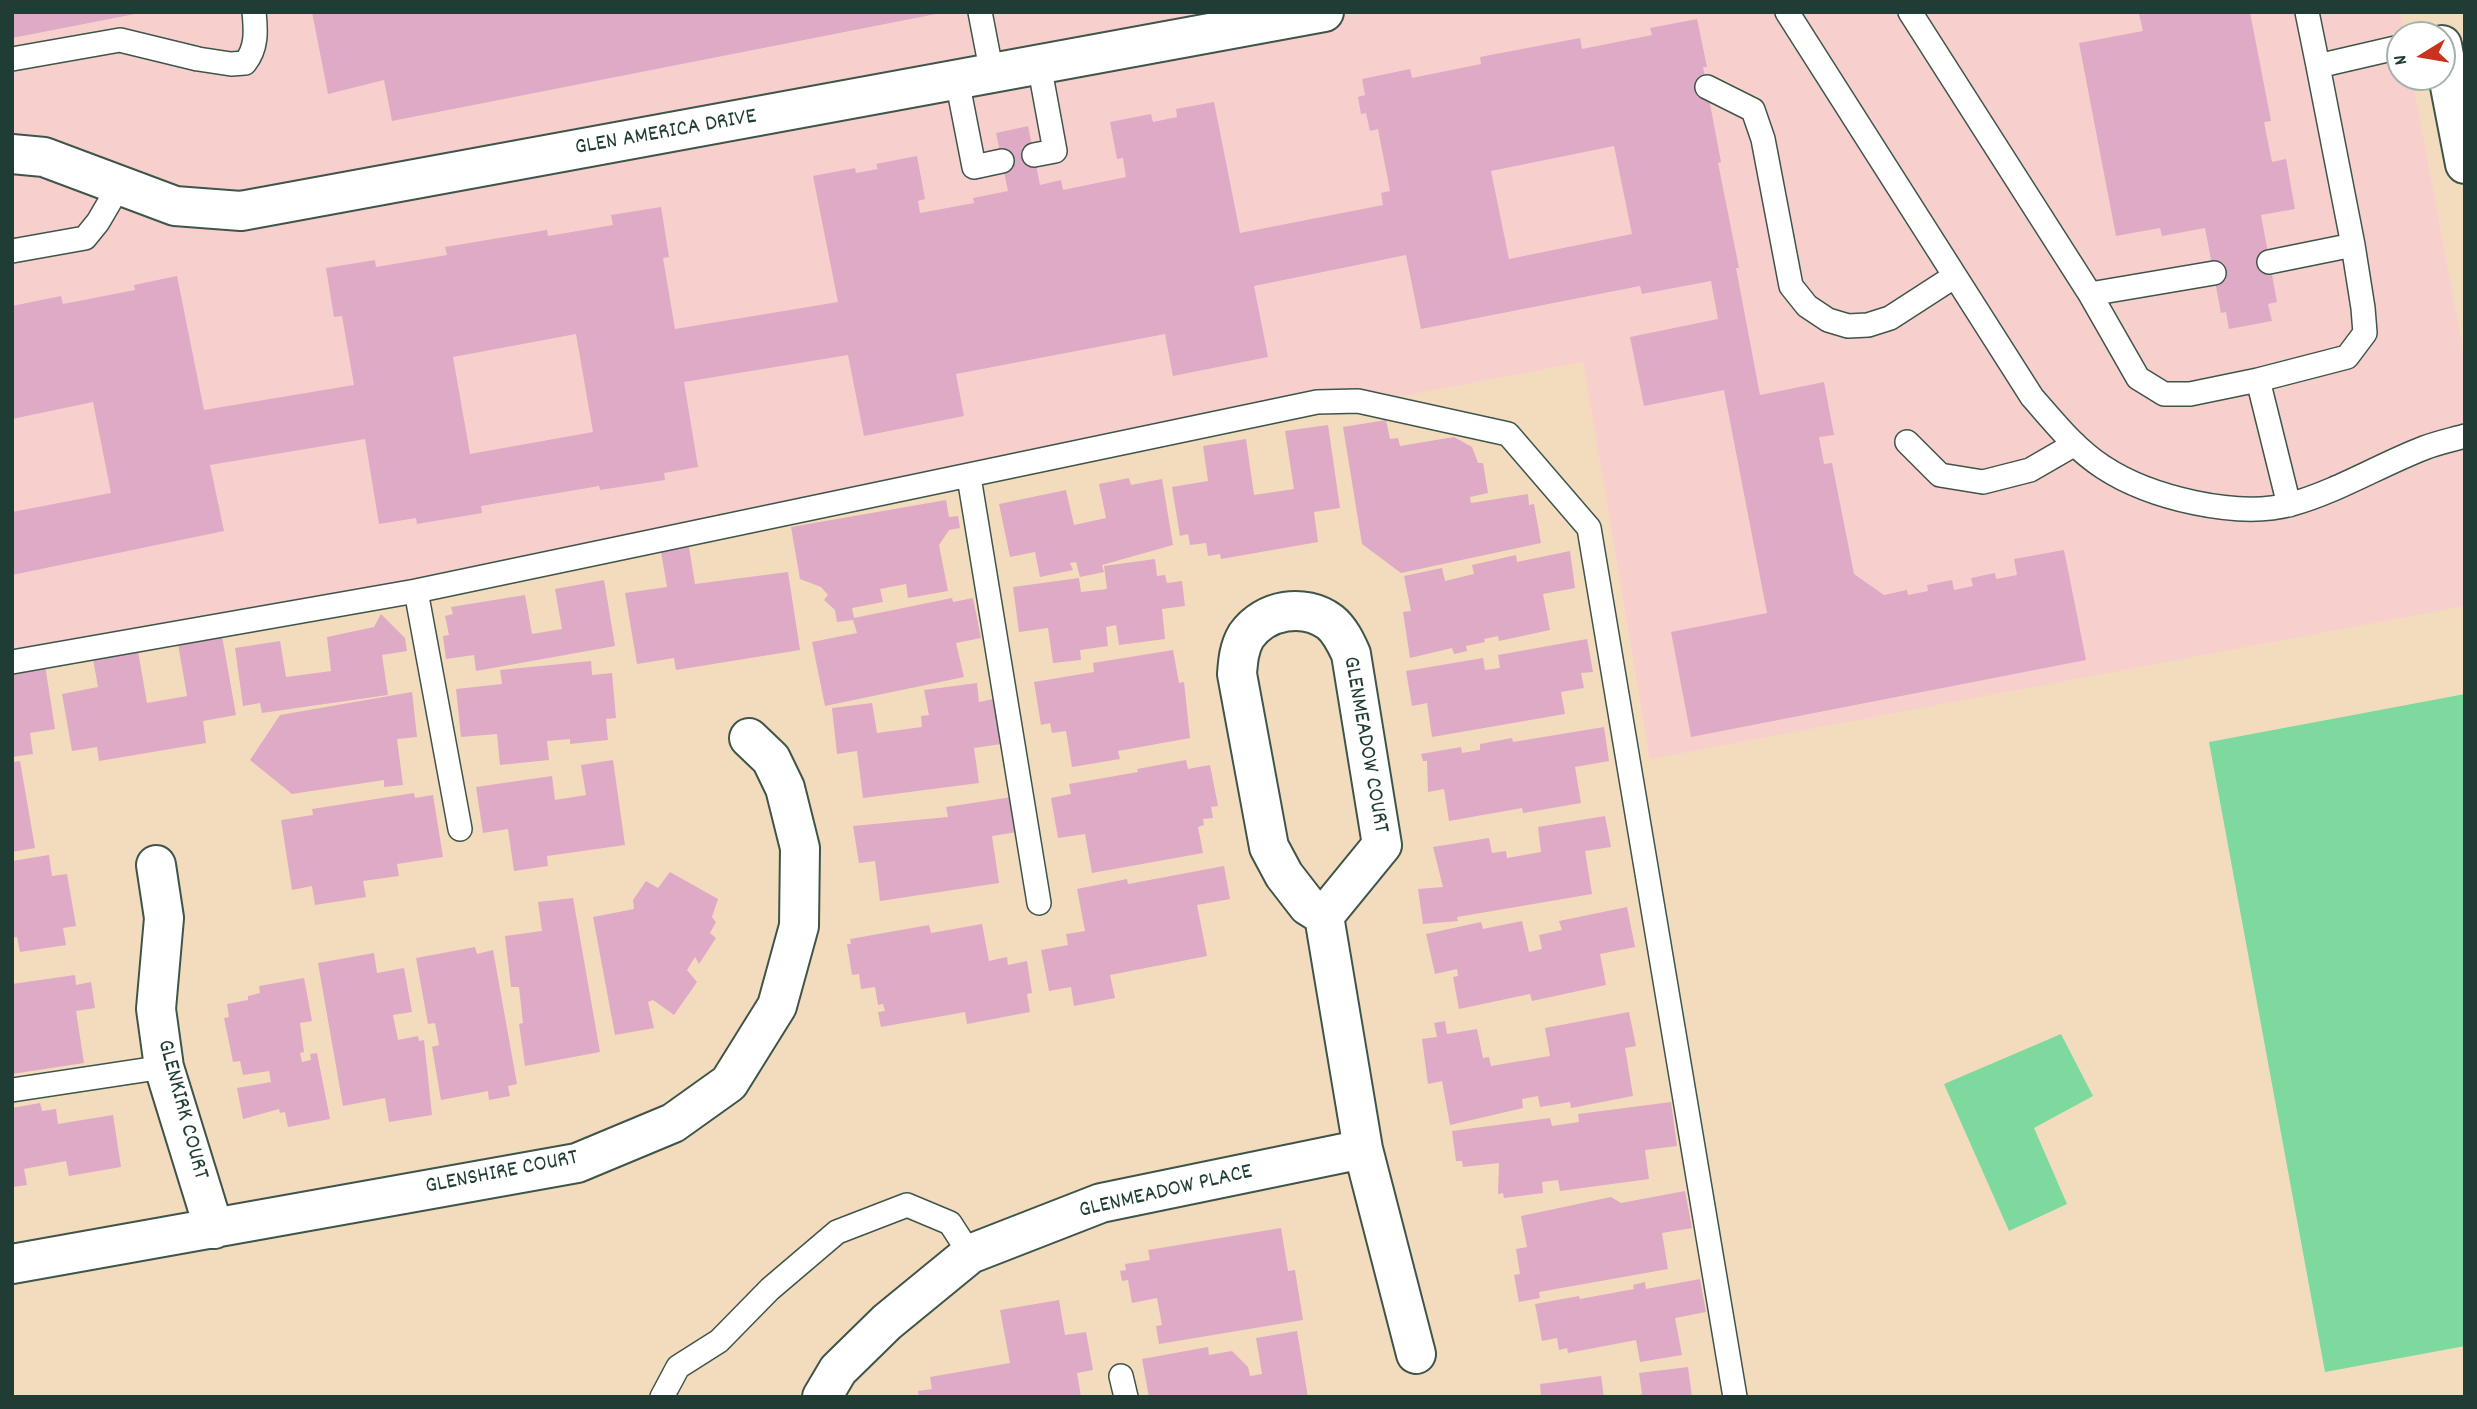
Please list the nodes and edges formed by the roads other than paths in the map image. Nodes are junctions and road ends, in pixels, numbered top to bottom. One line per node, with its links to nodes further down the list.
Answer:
1 (254, 12): 8 (lane)
2 (980, 12): 11 (lane)
3 (1324, 12): 9 (street, GLEN AMERICA DRIVE)
4 (1787, 12): 23 (lane)
5 (1910, 12): 24 (lane)
6 (2307, 12): 10 (lane)
7 (2386, 50): 10 (lane)
8 (12, 59)
9 (1039, 65): 11 (street, GLEN AMERICA DRIVE); 15 (lane)
10 (2318, 66): 19 (lane)
11 (975, 77): 16 (lane); 18 (street, GLEN AMERICA DRIVE)
12 (1707, 87): 23 (lane)
13 (2451, 91): 17 (street)
14 (12, 154): 18 (street, GLEN AMERICA DRIVE)
15 (1034, 155)
16 (1002, 161)
17 (2465, 164)
18 (119, 186): 20 (lane)
19 (2353, 245): 21 (lane); 25 (lane)
20 (12, 251)
21 (2269, 262)
22 (2214, 273): 24 (lane)
23 (1955, 276): 28 (lane)
24 (2090, 294): 25 (lane)
25 (2258, 380): 30 (lane)
26 (2465, 436): 30 (lane)
27 (1907, 442): 28 (lane)
28 (2075, 444): 30 (lane)
29 (969, 477): 31 (lane); 36 (lane); 47 (lane)
30 (2289, 505)
31 (416, 592): 32 (lane); 34 (lane)
32 (12, 662)
33 (749, 738): 41 (street, GLENSHIRE COURT)
34 (460, 829)
35 (156, 866): 38 (street, GLENKIRK COURT)
36 (1039, 903)
37 (1324, 916): 37 (street, GLENMEADOW COURT); 40 (street)
38 (164, 1067): 39 (lane); 41 (street, GLENKIRK COURT)
39 (12, 1090)
40 (1363, 1150): 42 (street, GLENMEADOW PLACE); 44 (street)
41 (214, 1229): 43 (street, GLENSHIRE COURT)
42 (970, 1254): 45 (lane); 46 (street, GLENMEADOW PLACE)
43 (12, 1264)
44 (1416, 1354)
45 (662, 1397)
46 (822, 1397)
47 (1735, 1397)

